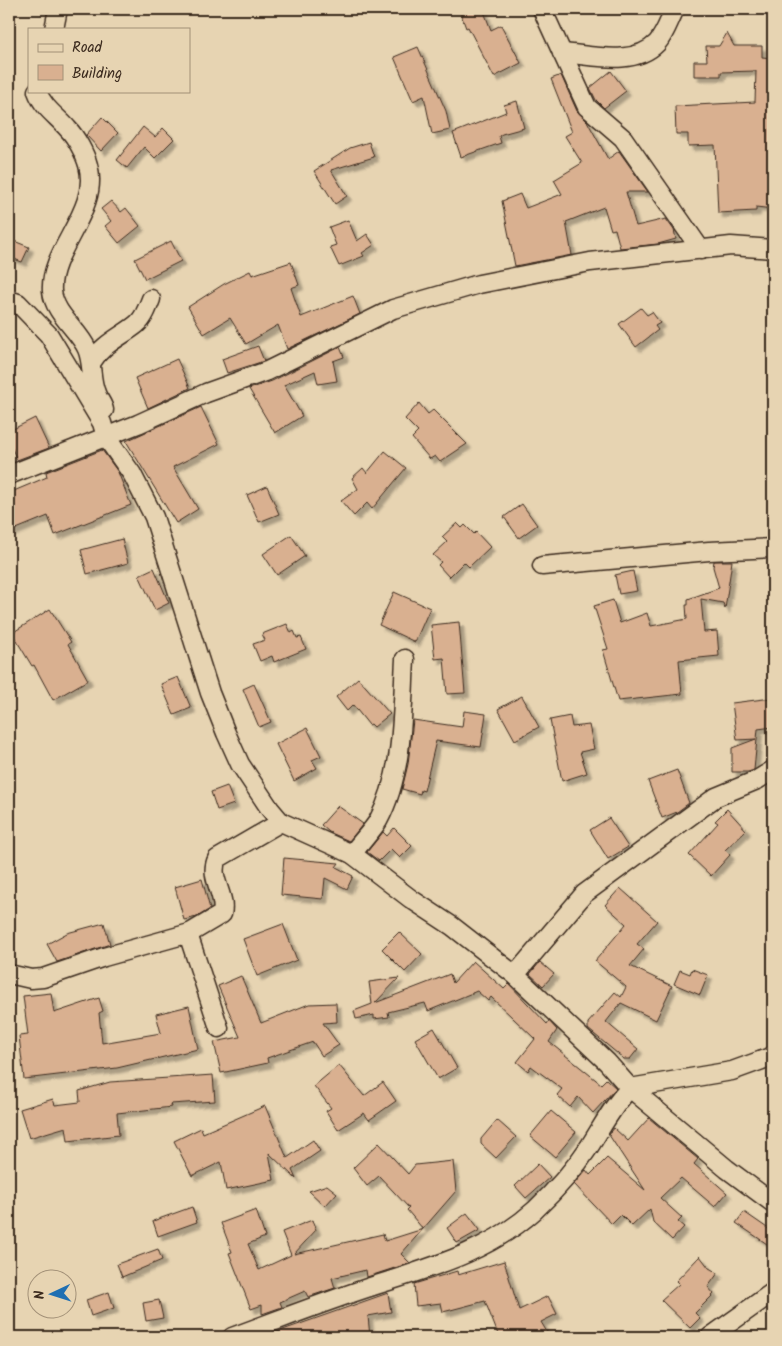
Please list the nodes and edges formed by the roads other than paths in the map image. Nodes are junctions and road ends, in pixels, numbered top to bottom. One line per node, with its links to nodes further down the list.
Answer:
1 (58, 9): 4 (street)
2 (542, 9): 5 (street)
3 (674, 11): 5 (street)
4 (54, 28)
5 (562, 52): 8 (street)
6 (38, 92): 11 (street)
7 (773, 249): 8 (street)
8 (701, 250): 12 (street)
9 (151, 299): 11 (street)
10 (9, 300): 12 (street)
11 (91, 363): 12 (street)
12 (104, 430): 13 (street); 18 (street)
13 (9, 475)
14 (773, 548): 15 (street)
15 (542, 566)
16 (405, 659): 19 (street)
17 (773, 770): 22 (street)
18 (280, 822): 19 (street); 20 (street)
19 (352, 854): 22 (street)
20 (190, 933): 21 (street); 23 (street)
21 (9, 974)
22 (515, 975): 26 (street)
23 (219, 1028)
24 (773, 1043): 25 (street)
25 (769, 1058): 26 (street)
26 (630, 1088): 27 (street); 29 (street)
27 (773, 1202)
28 (773, 1292): 30 (street)
29 (232, 1337)
30 (710, 1337)

